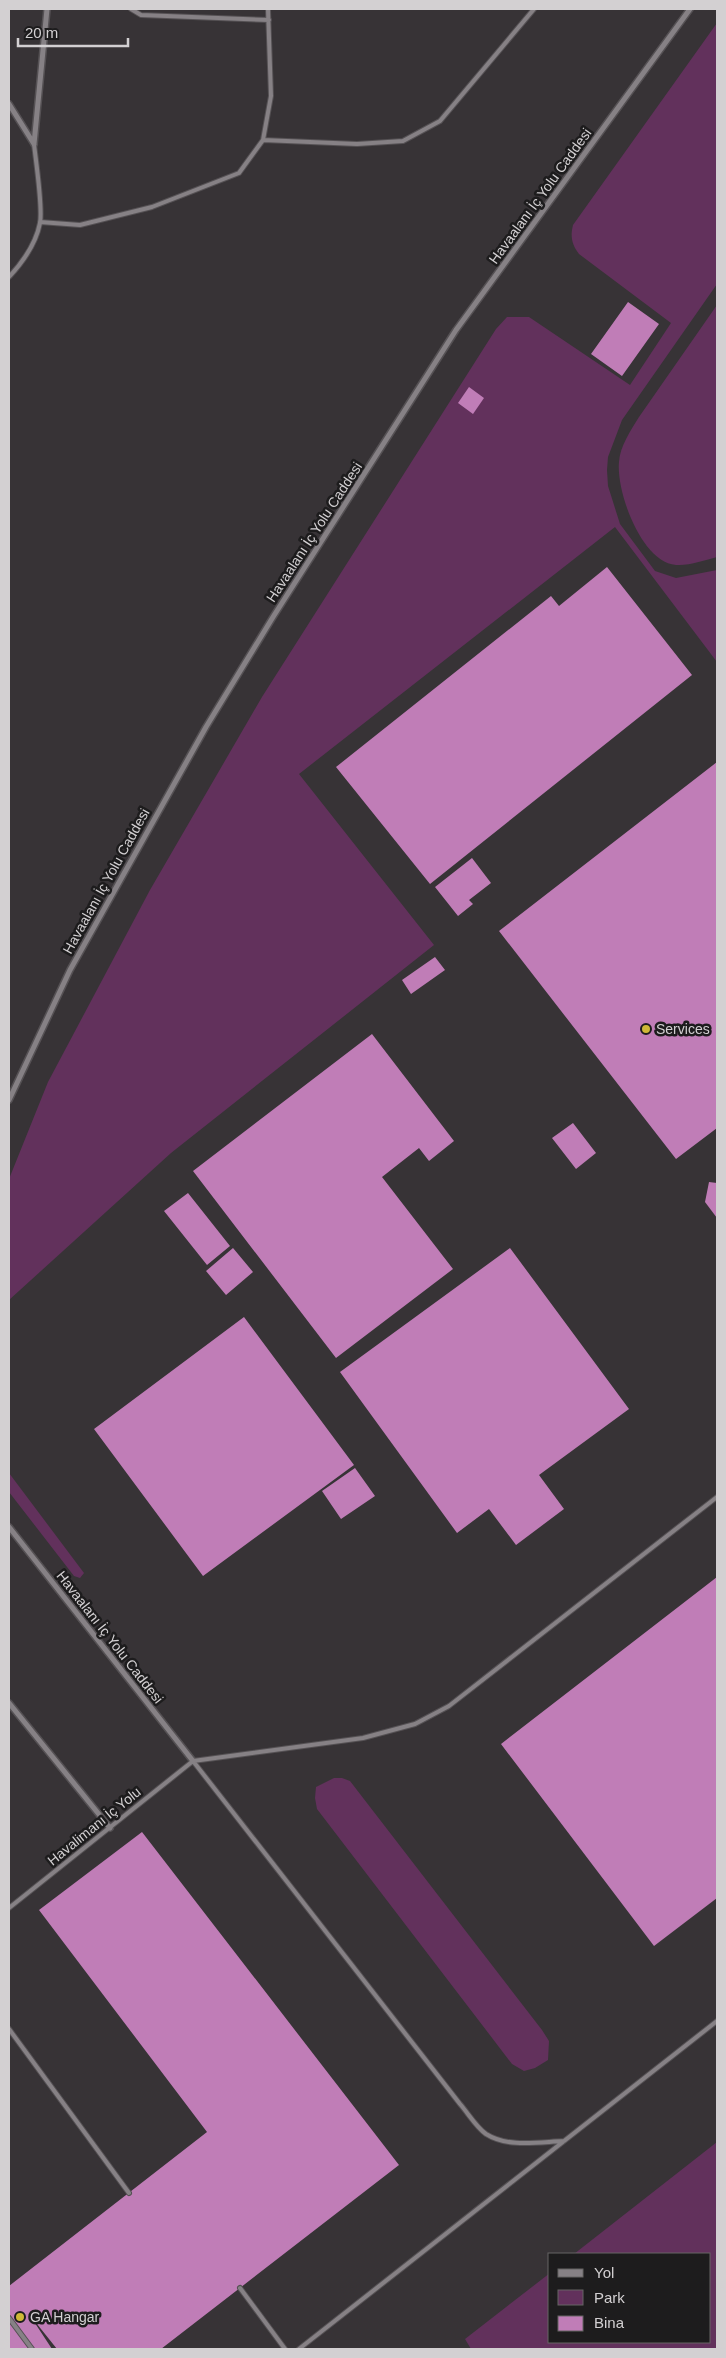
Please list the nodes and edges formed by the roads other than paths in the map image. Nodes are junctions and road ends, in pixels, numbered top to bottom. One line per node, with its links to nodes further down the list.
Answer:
1 (47, 9): 9 (street)
2 (131, 9): 6 (lane)
3 (268, 9): 6 (lane)
4 (534, 9): 8 (lane)
5 (690, 9): 12 (street, Havaalanı İç Yolu Caddesi)
6 (269, 20): 8 (lane)
7 (9, 104): 9 (street)
8 (263, 140): 10 (lane)
9 (34, 144): 10 (lane)
10 (40, 222): 11 (lane)
11 (9, 277)
12 (9, 1100)
13 (717, 1497): 16 (lane)
14 (9, 1527): 16 (street, Havaalanı İç Yolu Caddesi)
15 (9, 1703): 17 (street)
16 (193, 1761): 17 (lane, Havalimanı İç Yolu); 21 (lane)
17 (110, 1828): 18 (lane, Havalimanı İç Yolu)
18 (9, 1908)
19 (717, 2021): 21 (lane)
20 (9, 2029): 22 (lane)
21 (564, 2141): 27 (lane)
22 (129, 2193)
23 (240, 2288): 26 (lane)
24 (9, 2318): 25 (lane)
25 (32, 2349)
26 (285, 2349)
27 (300, 2349)

